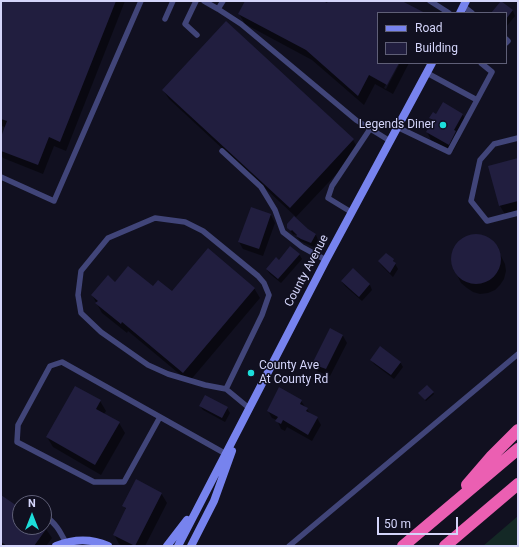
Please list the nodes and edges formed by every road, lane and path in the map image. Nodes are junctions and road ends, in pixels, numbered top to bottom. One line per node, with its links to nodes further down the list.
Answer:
1 (141, 1): 20 (lane)
2 (173, 1): 9 (lane)
3 (196, 1): 10 (lane)
4 (204, 1): 7 (lane)
5 (223, 1): 7 (lane)
6 (430, 1): 8 (lane)
7 (218, 10): 16 (lane)
8 (447, 12)
9 (165, 19)
10 (197, 35)
11 (432, 64): 13 (main road, County Avenue)
12 (482, 64): 14 (lane)
13 (427, 73): 14 (lane); 15 (main road, County Avenue)
14 (477, 100): 15 (lane)
15 (397, 127): 18 (main road, County Avenue)
16 (370, 129): 18 (lane); 21 (lane)
17 (518, 138): 22 (lane)
18 (390, 141): 21 (main road, County Avenue)
19 (222, 151): 23 (lane)
20 (1, 177)
21 (351, 212): 23 (main road, County Avenue)
22 (518, 214)
23 (326, 260): 26 (main road, County Avenue)
24 (518, 354): 42 (lane)
25 (226, 389): 25 (lane); 26 (lane)
26 (249, 408): 28 (main road, County Avenue)
27 (160, 416): 27 (lane); 31 (lane)
28 (240, 426): 31 (main road, County Avenue); 41 (main road)
29 (518, 430): 34 (highway)
30 (518, 448): 34 (highway)
31 (226, 454): 33 (main road, County Avenue)
32 (518, 484): 44 (highway)
33 (206, 492): 39 (main road); 40 (main road)
34 (438, 517): 43 (highway)
35 (52, 520): 36 (lane)
36 (66, 543): 37 (main road); 38 (main road)
37 (56, 546)
38 (108, 546)
39 (167, 546)
40 (178, 546)
41 (191, 546)
42 (289, 546)
43 (403, 546)
44 (446, 546)

